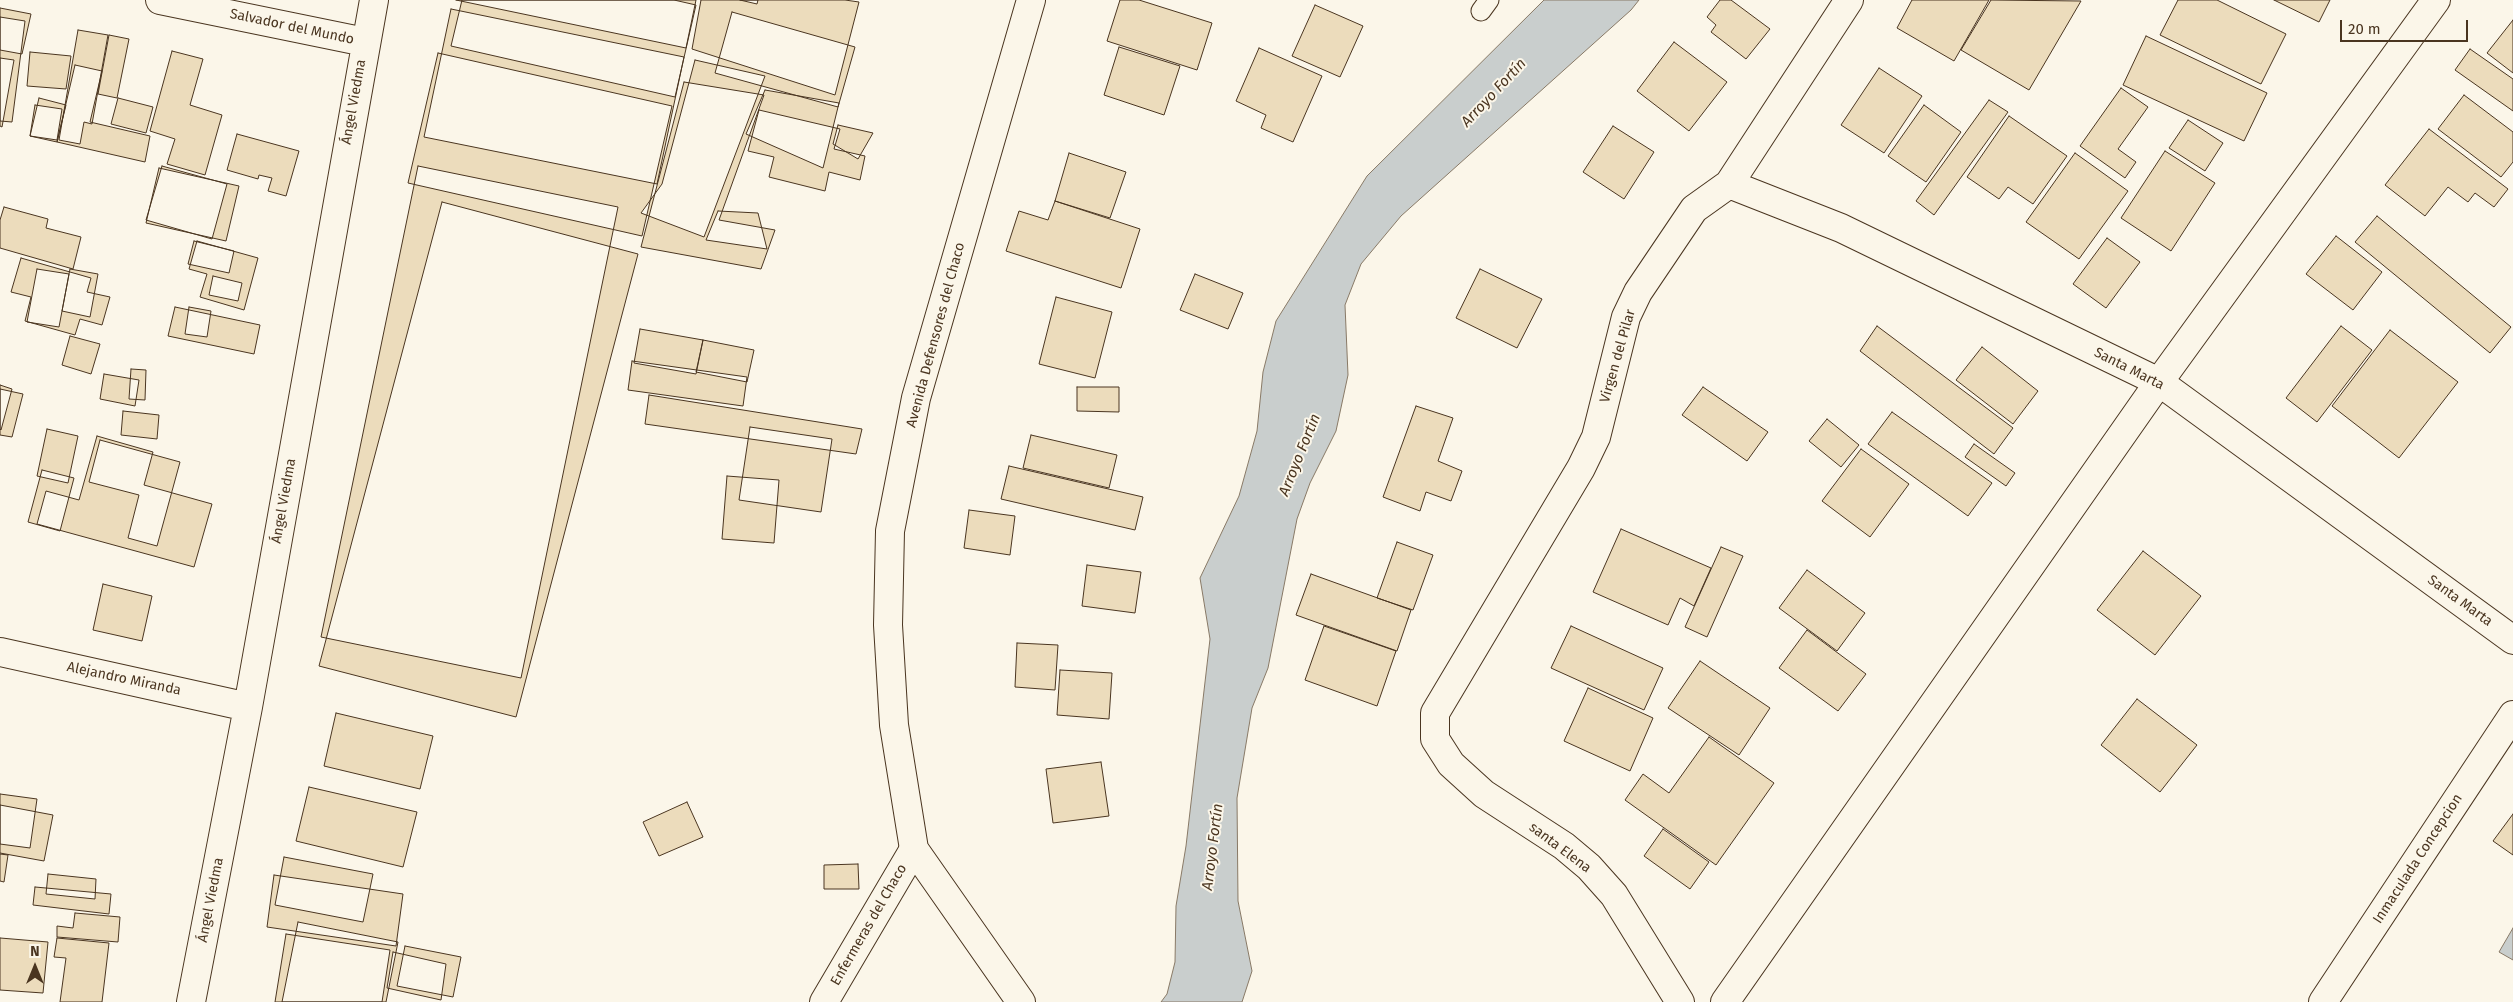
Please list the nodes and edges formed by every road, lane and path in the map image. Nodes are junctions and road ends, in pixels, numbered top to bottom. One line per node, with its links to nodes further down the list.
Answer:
1 (160, 0): 6 (street, Salvador del Mundo)
2 (374, 0): 6 (street, Ángel Viedma)
3 (1031, 0): 14 (street, Avenida Defensores del Chaco)
4 (1849, 0): 7 (street, Virgen del Pilar)
5 (2436, 0): 8 (street)
6 (365, 42): 11 (street, Ángel Viedma)
7 (1729, 184): 8 (street, Santa Marta); 13 (street, Virgen del Pilar)
8 (2159, 382): 9 (street, Santa Marta); 19 (street)
9 (2513, 640)
10 (0, 652): 11 (street, Alejandro Miranda)
11 (248, 706): 15 (street, Ángel Viedma)
12 (2513, 715): 20 (street, Inmaculada Concepcion)
13 (1435, 739): 18 (street, santa Elena)
14 (914, 848): 16 (street, Enfermeras del Chaco); 17 (street, Avenida Defensores del Chaco)
15 (191, 1002)
16 (824, 1002)
17 (1020, 1002)
18 (1680, 1002)
19 (1724, 1002)
20 (2323, 1002)

